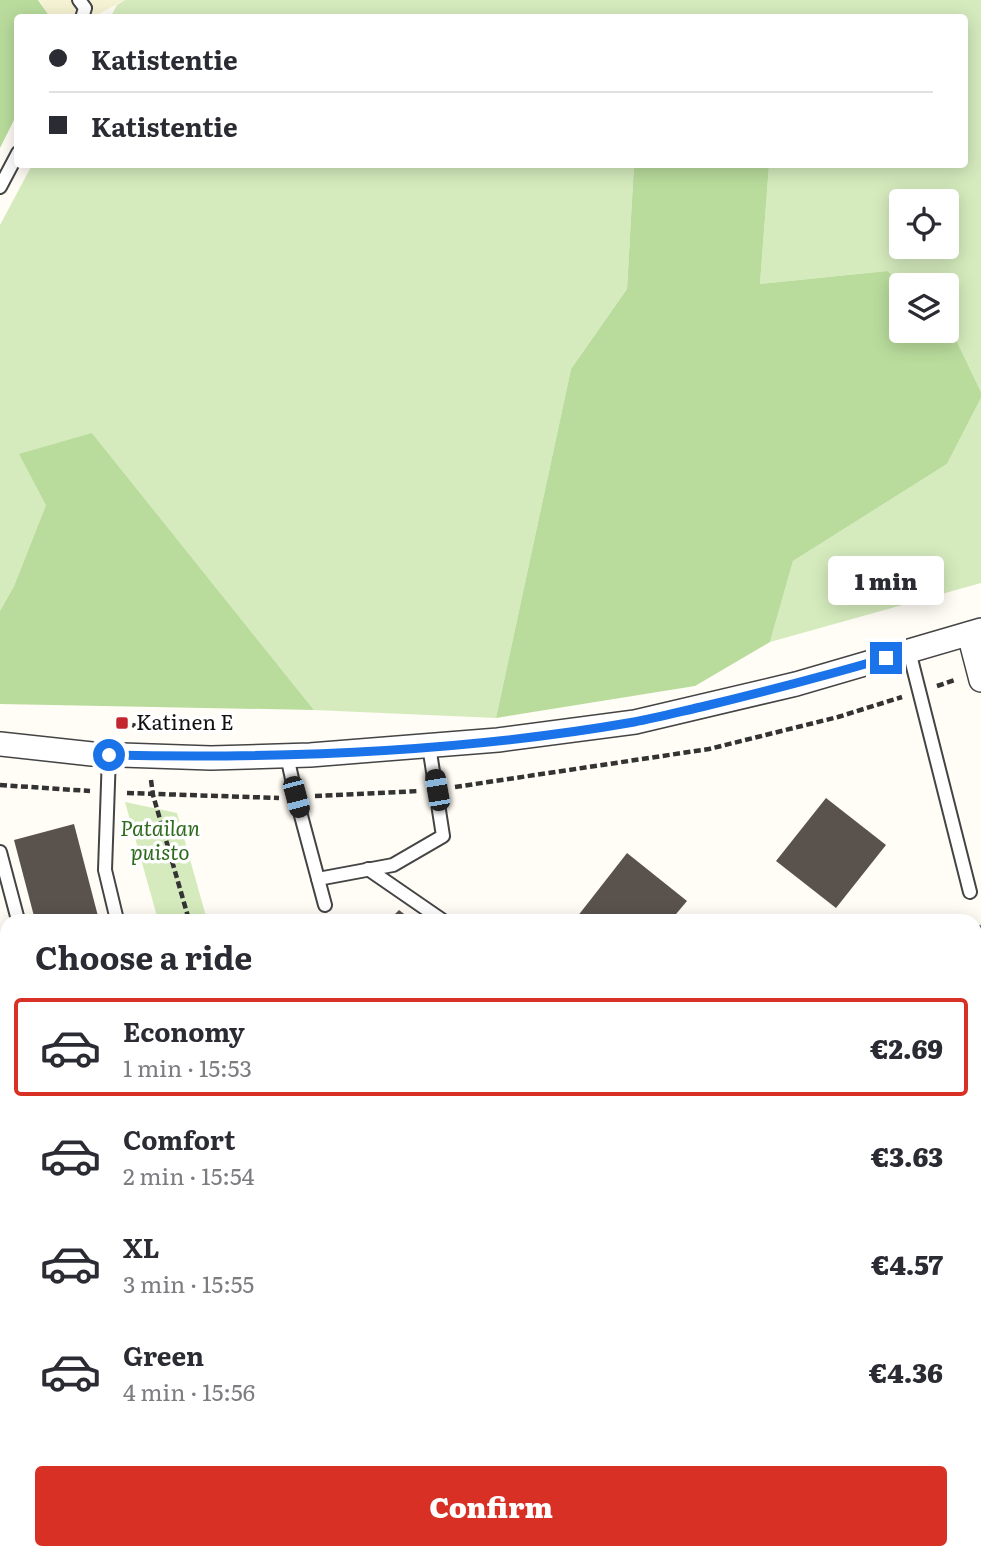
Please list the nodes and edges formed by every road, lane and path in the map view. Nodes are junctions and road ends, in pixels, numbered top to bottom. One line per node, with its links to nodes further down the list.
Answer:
1 (14, 161): 2 (lane)
2 (0, 187)
3 (975, 632): 4 (street); 5 (street)
4 (909, 652): 8 (street); 15 (lane)
5 (981, 680)
6 (122, 723): 10 (path)
7 (0, 744): 9 (street)
8 (429, 746): 11 (street); 13 (lane)
9 (109, 755): 10 (street); 18 (lane)
10 (149, 756): 11 (street); 19 (path)
11 (288, 756): 14 (lane)
12 (0, 852): 17 (lane)
13 (368, 869): 14 (lane); 20 (lane)
14 (318, 879): 16 (lane)
15 (970, 892)
16 (325, 905)
17 (16, 914)
18 (115, 914)
19 (187, 914)
20 (433, 914)

